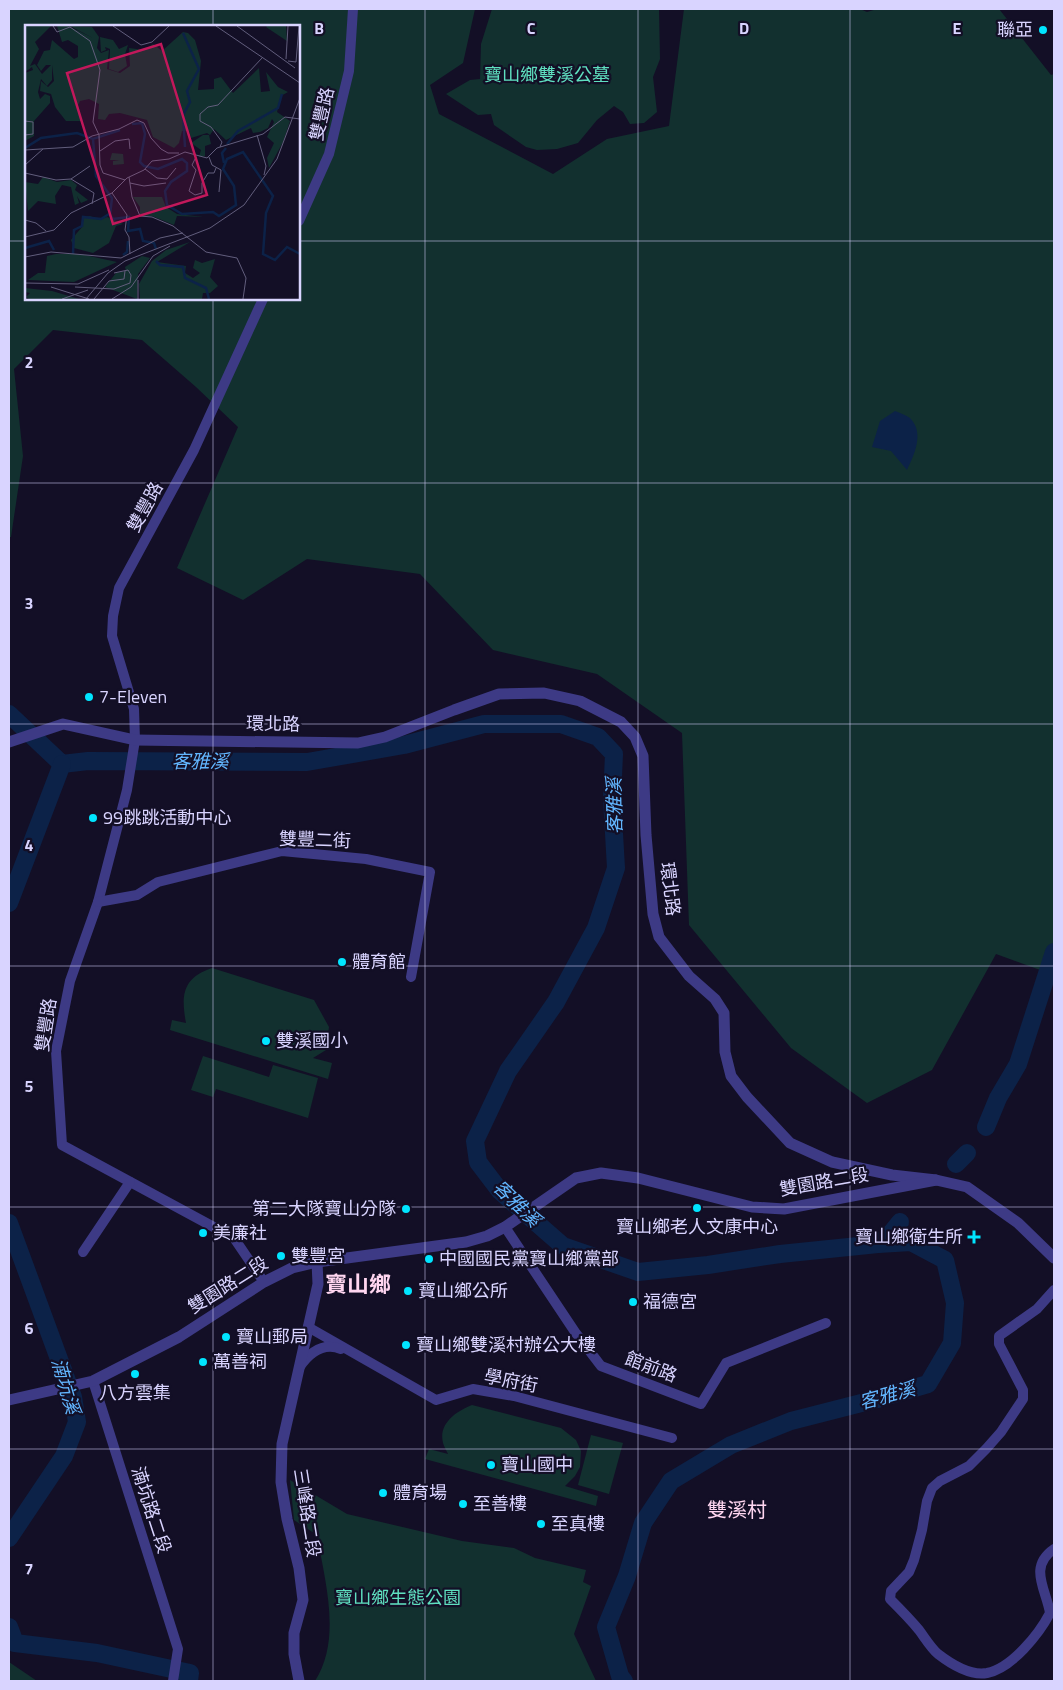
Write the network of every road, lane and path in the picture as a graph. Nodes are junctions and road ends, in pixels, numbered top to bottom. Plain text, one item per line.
1 (353, 9) edge
2 (300, 219) edge
3 (263, 300) edge
4 (135, 740) junction
5 (9, 742) edge
6 (98, 902) junction
7 (411, 977) dead end
8 (936, 1180) junction
9 (130, 1182) junction
10 (505, 1227) junction
11 (83, 1252) dead end
12 (1054, 1258) edge
13 (317, 1262) junction
14 (264, 1282) junction
15 (1054, 1290) edge
16 (826, 1323) dead end
17 (308, 1327) junction
18 (354, 1353) junction
19 (298, 1371) junction
20 (93, 1381) junction
21 (9, 1400) edge
22 (672, 1438) dead end
23 (1054, 1549) edge
24 (173, 1681) edge
25 (299, 1681) edge

1 - 2 street, 雙豐路
3 - 4 street, 雙豐路
4 - 5 street, 環北路
4 - 6 street, 雙豐路
4 - 8 street, 環北路
6 - 7 street, 雙豐二街
6 - 9 street, 雙豐路
8 - 10 street, 雙園路二段
8 - 12 street, 雙園路二段
9 - 11 street
9 - 14 street, 雙豐路
10 - 13 street, 雙園路二段
10 - 16 street, 館前路
13 - 14 street, 雙園路二段
13 - 17 street, 三峰路二段
14 - 20 street, 雙園路二段
15 - 23 street
17 - 18 street, 學府街
17 - 19 street, 三峰路二段
18 - 19 street, 學府街
18 - 22 street, 學府街
19 - 25 street, 三峰路二段
20 - 21 street, 雙園路二段
20 - 24 street, 湳坑路二段

